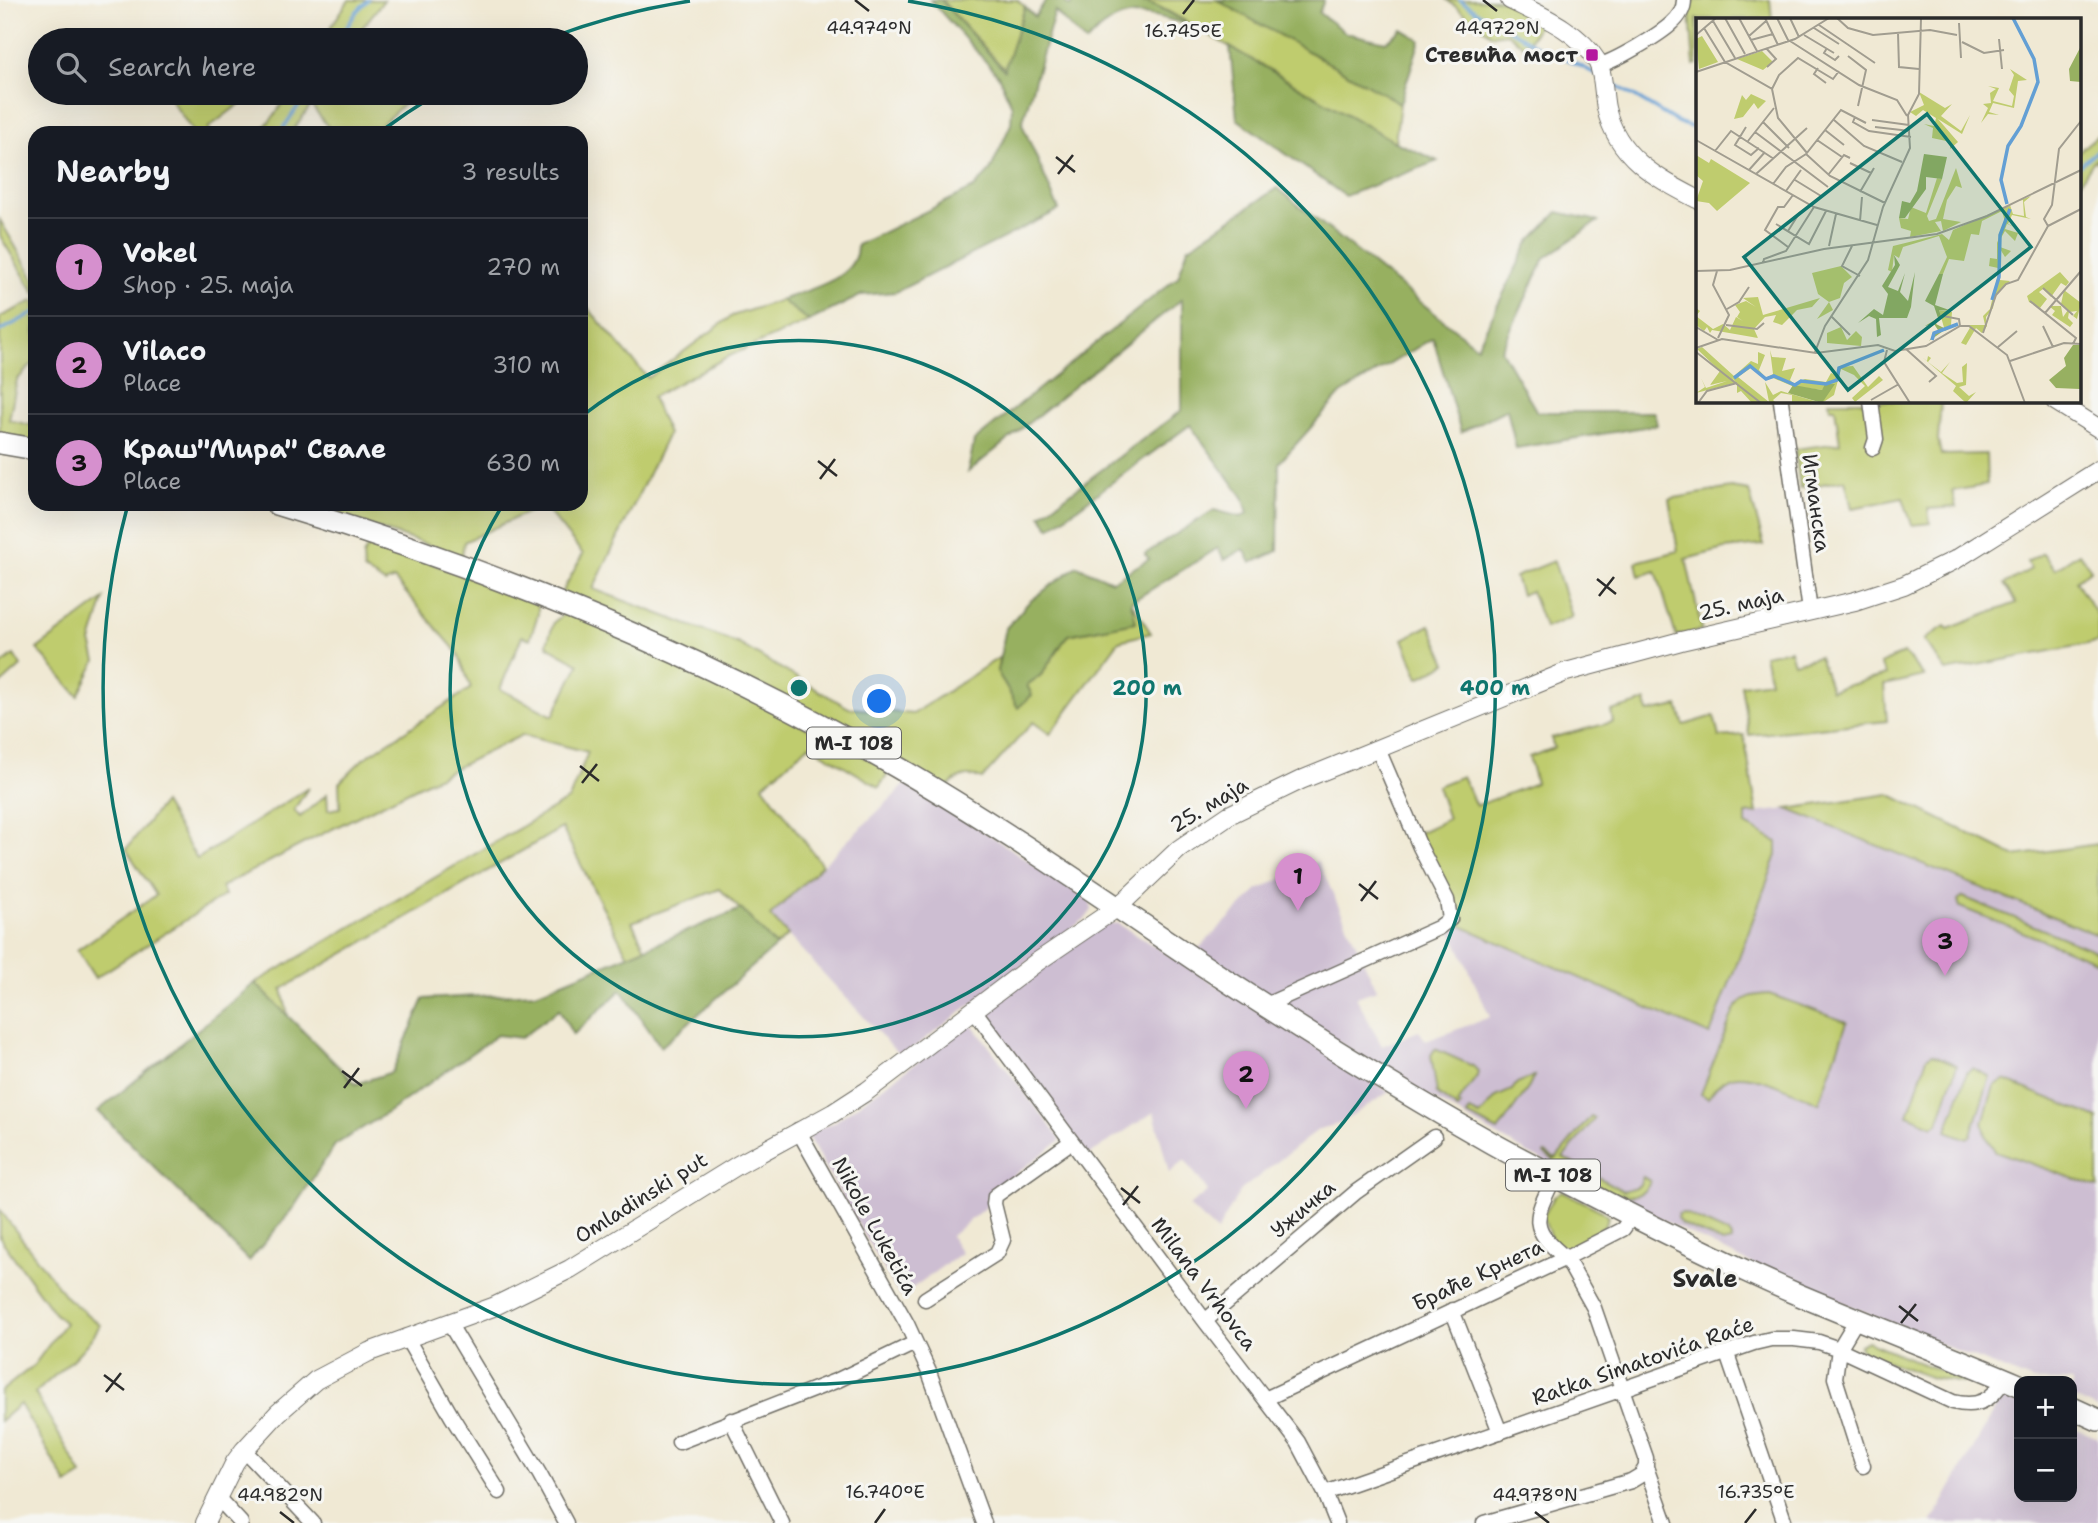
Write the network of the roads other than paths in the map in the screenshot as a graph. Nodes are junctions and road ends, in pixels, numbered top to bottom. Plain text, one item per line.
1 (1510, 0) edge
2 (1685, 0) edge
3 (1599, 67) junction
4 (1696, 197) edge
5 (1781, 402) edge
6 (1871, 402) edge
7 (2057, 402) edge
8 (2098, 428) edge
9 (0, 443) edge
10 (28, 448) edge
11 (1873, 448) dead end
12 (2098, 470) edge
13 (299, 511) edge
14 (1810, 611) junction
15 (1378, 749) junction
16 (1118, 907) junction
17 (1266, 1005) junction
18 (974, 1010) junction
19 (798, 1130) junction
20 (1434, 1137) dead end
21 (1071, 1142) junction
22 (1555, 1176) junction
23 (1632, 1216) junction
24 (1566, 1258) junction
25 (925, 1299) dead end
26 (1452, 1310) junction
27 (1857, 1319) junction
28 (1205, 1321) junction
29 (449, 1323) junction
30 (407, 1337) junction
31 (915, 1343) junction
32 (1839, 1349) junction
33 (1727, 1354) junction
34 (2011, 1382) edge
35 (1623, 1390) junction
36 (1265, 1399) junction
37 (2077, 1410) edge
38 (732, 1420) junction
39 (2098, 1420) edge
40 (1500, 1432) junction
41 (679, 1442) dead end
42 (244, 1450) junction
43 (1863, 1466) dead end
44 (1646, 1467) junction
45 (499, 1492) dead end
46 (1325, 1493) junction
47 (217, 1497) junction
48 (205, 1523) edge
49 (241, 1523) edge
50 (313, 1523) edge
51 (566, 1523) edge
52 (782, 1523) edge
53 (984, 1523) edge
54 (1337, 1523) edge
55 (1484, 1523) edge
56 (1666, 1523) edge
57 (1785, 1523) edge

1 - 3 street
2 - 3 street
3 - 4 street
5 - 14 street, Игманска
6 - 11 street
7 - 8 street
9 - 10 main road
12 - 14 street, 25. маја
13 - 16 main road, M-I 108
14 - 15 street, 25. маја
15 - 16 street, 25. маја
15 - 17 street
16 - 17 main road, M-I 108
16 - 18 street, Omladinski put
17 - 22 main road, M-I 108
18 - 19 street, Omladinski put
18 - 21 street, Milana Vrhovca
19 - 29 street, Omladinski put
19 - 31 street, Nikole Luketića
20 - 28 street, Ужичка
21 - 25 street
21 - 28 street, Milana Vrhovca
22 - 23 main road, M-I 108
22 - 24 street
23 - 24 street
23 - 27 main road, M-I 108
24 - 26 street, Браће Крнета
24 - 35 street, Браће Крнета
26 - 36 street, Браће Крнета
26 - 40 street
27 - 32 street
27 - 34 main road, M-I 108
28 - 36 street, Milana Vrhovca
29 - 30 street, Omladinski put
29 - 51 street
30 - 42 street, Omladinski put
30 - 45 street
31 - 38 street
31 - 53 street, Nikole Luketića
32 - 33 street, Ratka Simatovića Raće
32 - 34 street, Ratka Simatovića Raće
32 - 43 street
33 - 35 street, Ratka Simatovića Raće
33 - 57 street
35 - 40 street, Ratka Simatovića Raće
35 - 44 street, Браће Крнета
36 - 46 street, Milana Vrhovca
37 - 39 main road
38 - 41 street
38 - 52 street
40 - 46 street, Ratka Simatovića Raće
42 - 47 street, Omladinski put
42 - 50 street
44 - 55 street
44 - 56 street, Браће Крнета
46 - 54 street, Milana Vrhovca
47 - 48 street, Omladinski put
47 - 49 street

